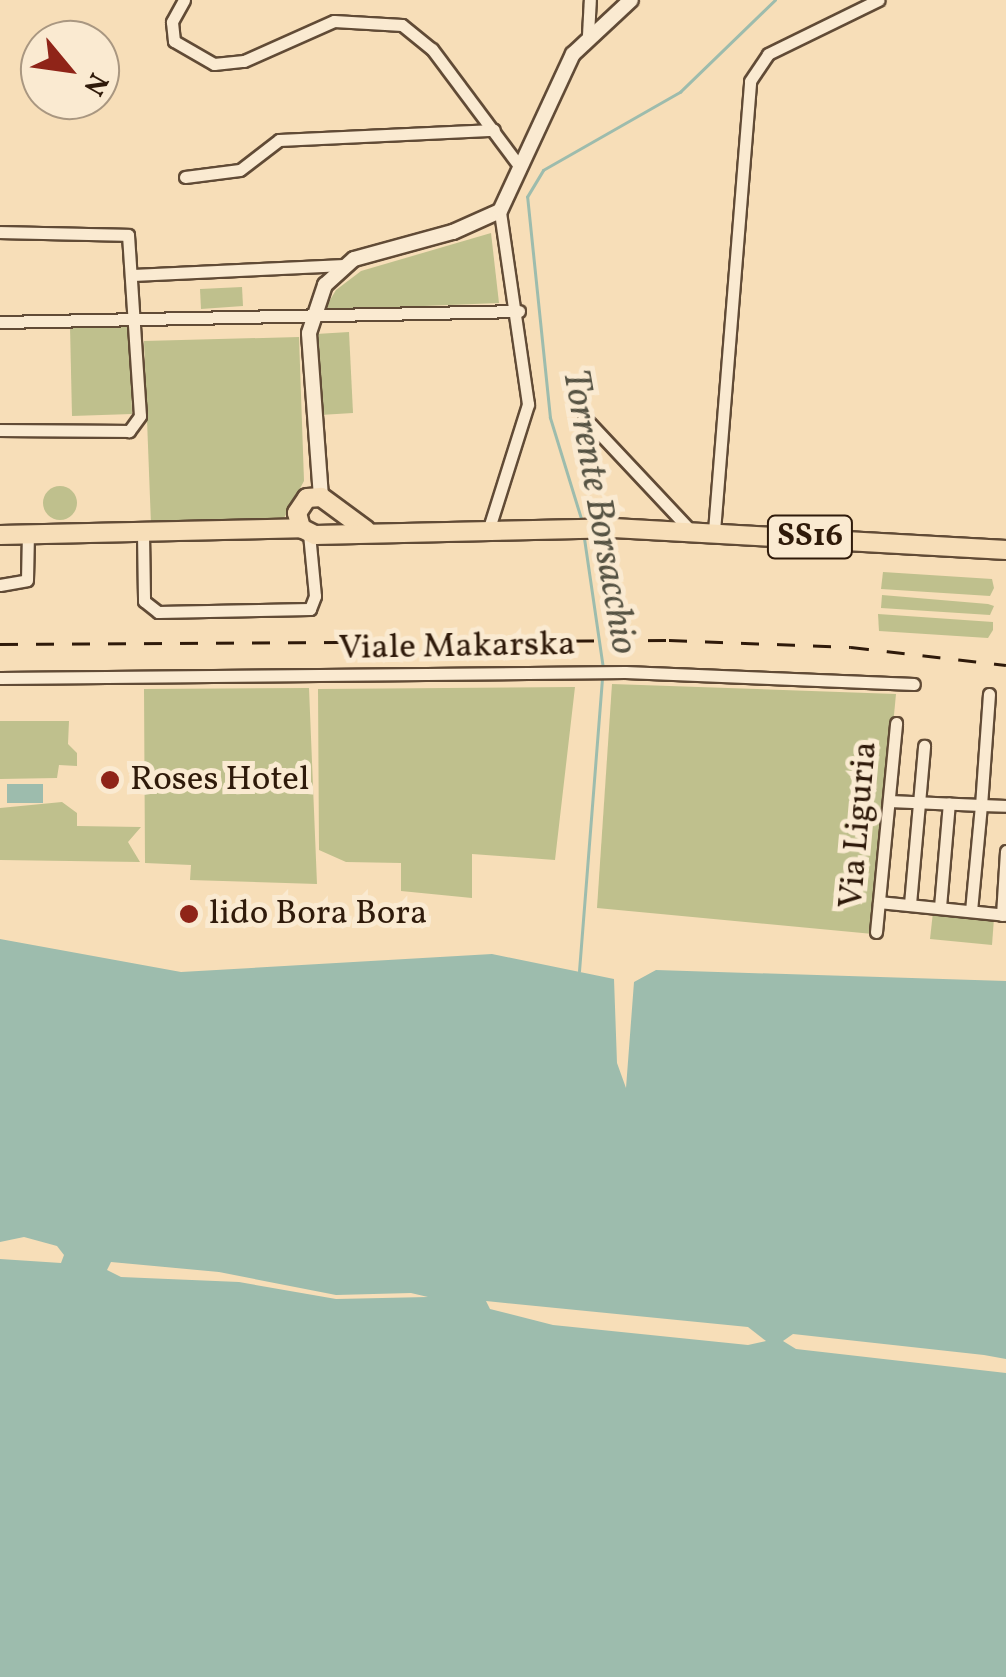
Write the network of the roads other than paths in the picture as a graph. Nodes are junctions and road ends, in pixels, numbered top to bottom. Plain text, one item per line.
1 (184, 0) edge
2 (590, 0) edge
3 (631, 0) edge
4 (878, 0) edge
5 (588, 35) junction
6 (494, 130) junction
7 (517, 163) junction
8 (185, 178) dead end
9 (500, 210) junction
10 (0, 232) edge
11 (344, 265) junction
12 (132, 275) junction
13 (519, 311) junction
14 (311, 316) junction
15 (135, 320) junction
16 (0, 322) edge
17 (584, 417) dead end
18 (0, 430) edge
19 (314, 497) junction
20 (335, 510) junction
21 (489, 528) junction
22 (311, 529) junction
23 (366, 530) junction
24 (690, 530) junction
25 (714, 530) junction
26 (0, 534) edge
27 (28, 534) junction
28 (143, 534) junction
29 (1006, 550) edge
30 (0, 586) edge
31 (0, 678) edge
32 (914, 684) dead end
33 (988, 694) dead end
34 (896, 722) dead end
35 (924, 746) dead end
36 (889, 801) junction
37 (920, 802) junction
38 (949, 804) junction
39 (981, 804) junction
40 (1006, 806) edge
41 (1006, 851) edge
42 (880, 902) junction
43 (910, 904) junction
44 (940, 907) junction
45 (971, 911) junction
46 (1004, 915) edge
47 (876, 932) dead end

1 - 6 street
2 - 5 street
3 - 5 street
4 - 25 street
5 - 7 street
6 - 7 street
6 - 8 street
7 - 9 street
9 - 11 street
9 - 13 street
10 - 12 street
11 - 12 street
11 - 14 street
12 - 15 street
13 - 14 street
13 - 21 street
14 - 15 street
14 - 19 street
15 - 16 street
15 - 18 street
17 - 24 street
19 - 20 main road
19 - 22 main road
20 - 22 main road
20 - 23 main road
21 - 23 main road, SS16
21 - 24 main road, SS16
22 - 23 main road, SS16
22 - 28 main road, SS16
22 - 28 street
24 - 25 main road, SS16
25 - 29 main road, SS16
26 - 27 main road, SS16
27 - 28 main road, SS16
27 - 30 street
31 - 32 street, Viale Makarska
33 - 39 street
34 - 36 street, Via Liguria
35 - 37 street
36 - 37 street
36 - 42 street, Via Liguria
37 - 38 street
37 - 43 street
38 - 39 street
38 - 44 street
39 - 40 street
39 - 45 street
41 - 46 street
42 - 43 street
42 - 47 street, Via Liguria
43 - 44 street
44 - 45 street
45 - 46 street

